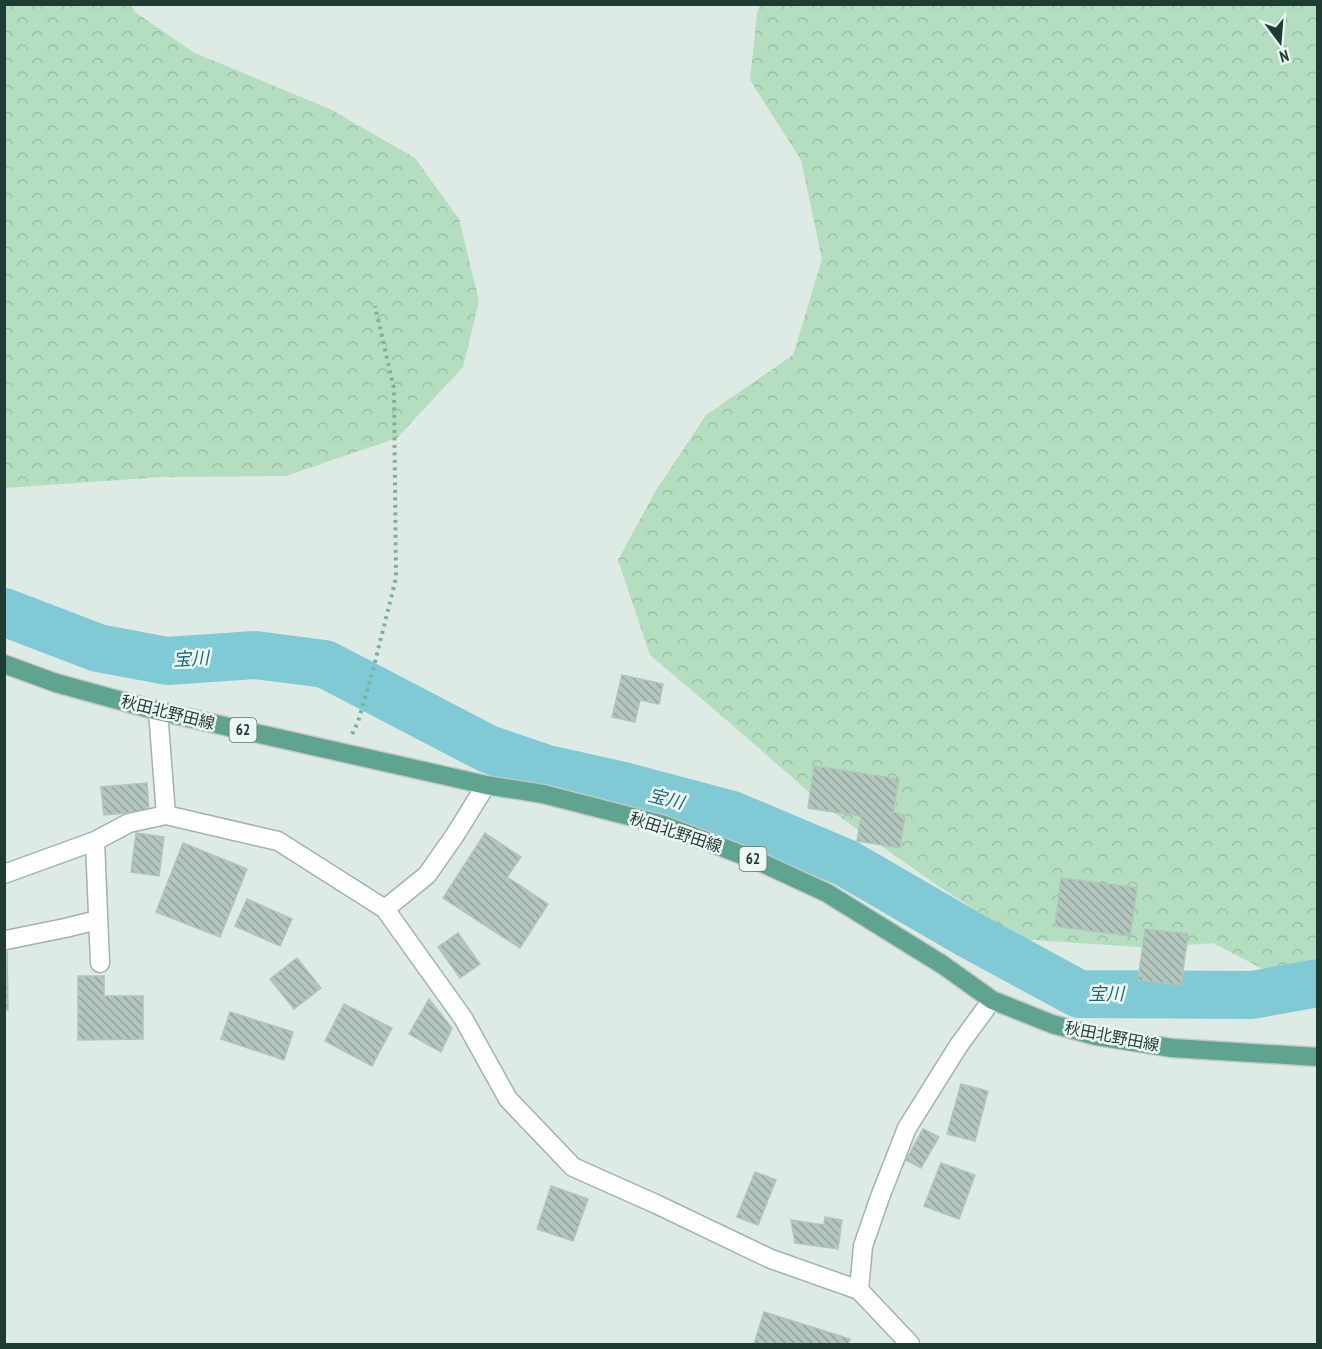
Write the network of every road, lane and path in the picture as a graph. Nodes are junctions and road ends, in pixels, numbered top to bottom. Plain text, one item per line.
1 (375, 306) dead end
2 (4, 664) edge
3 (158, 711) junction
4 (358, 722) dead end
5 (486, 785) junction
6 (166, 816) junction
7 (95, 841) junction
8 (4, 873) edge
9 (385, 909) junction
10 (98, 920) junction
11 (6, 940) dead end
12 (100, 963) dead end
13 (992, 1000) junction
14 (1317, 1057) edge
15 (859, 1290) junction
16 (910, 1344) edge

1 - 4 path
2 - 3 main road, 秋田北野田線 / 62
3 - 5 main road, 秋田北野田線 / 62
3 - 6 street
5 - 9 street
5 - 13 main road, 秋田北野田線 / 62
6 - 7 street
6 - 9 street
7 - 8 street
7 - 10 street
9 - 15 street
10 - 11 street
10 - 12 street
13 - 14 main road, 秋田北野田線 / 62
13 - 15 street
15 - 16 street

